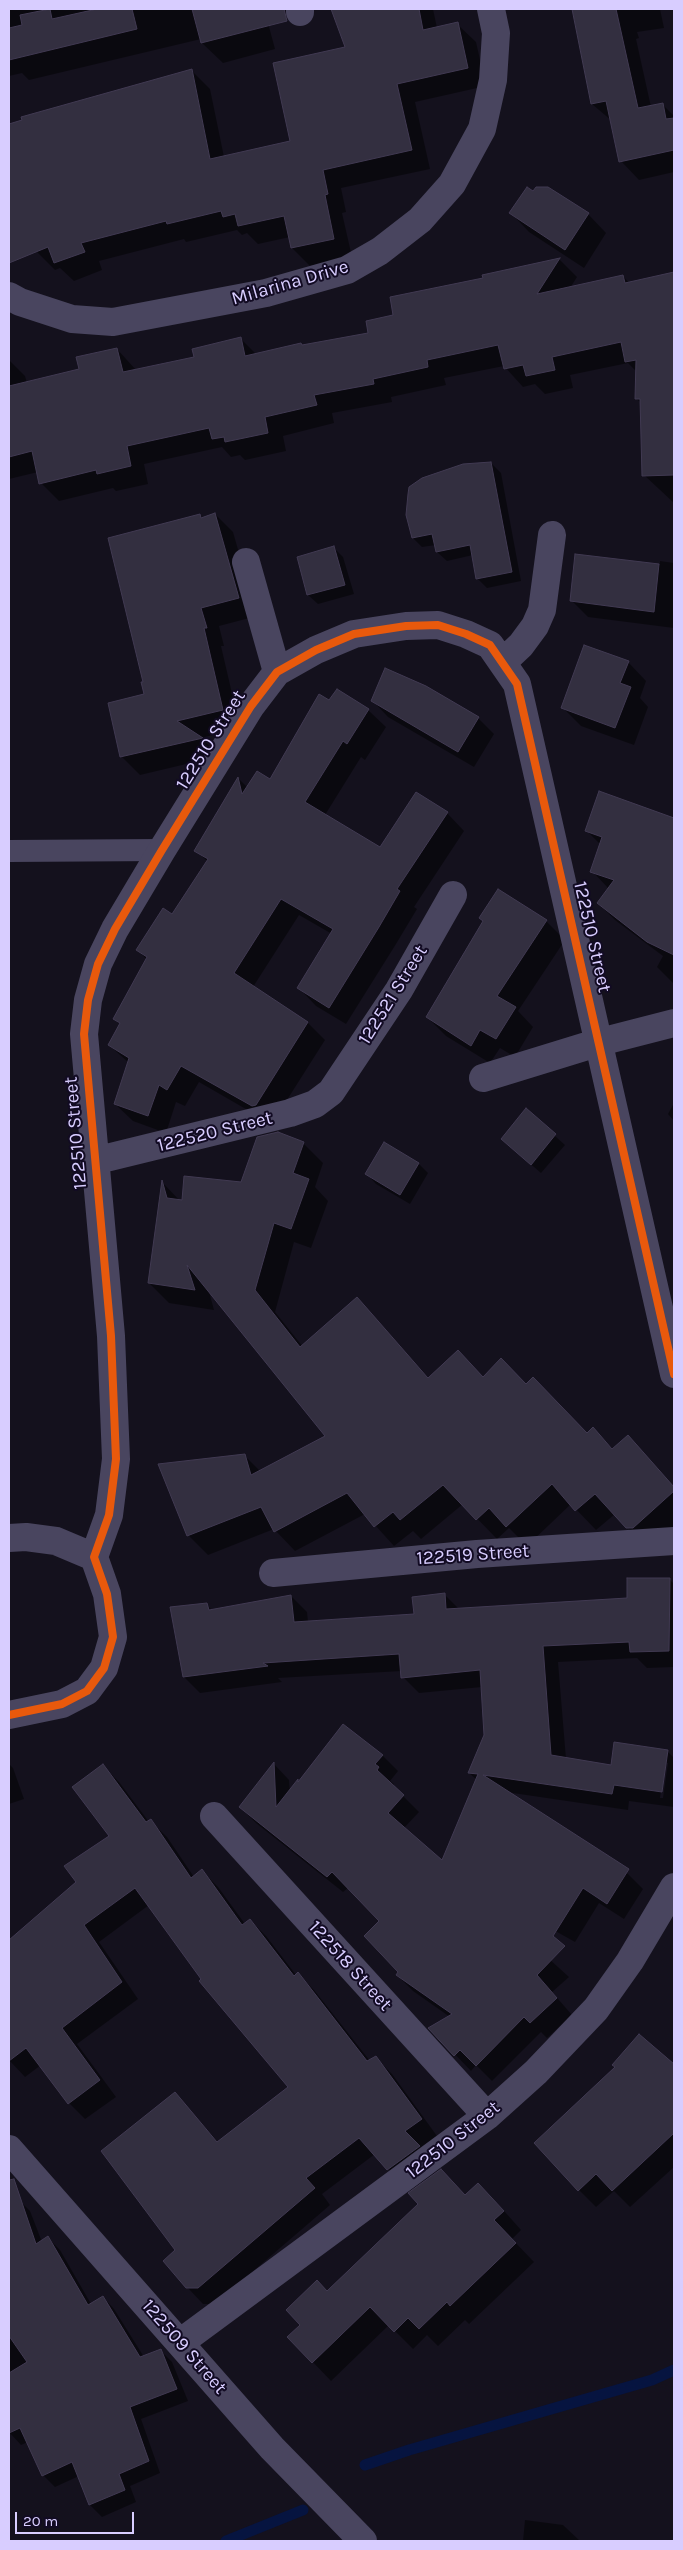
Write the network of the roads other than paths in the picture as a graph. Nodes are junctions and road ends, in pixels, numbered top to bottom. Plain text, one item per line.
1 (491, 9) edge
2 (9, 296) edge
3 (552, 535) dead end
4 (246, 562) dead end
5 (503, 662) junction
6 (277, 672) junction
7 (162, 850) junction
8 (9, 851) edge
9 (453, 895) dead end
10 (674, 1023) edge
11 (600, 1042) junction
12 (483, 1078) dead end
13 (331, 1092) joint
14 (94, 1161) junction
15 (674, 1374) edge
16 (9, 1538) edge
17 (674, 1541) edge
18 (94, 1557) junction
19 (272, 1573) dead end
20 (9, 1715) edge
21 (214, 1816) dead end
22 (674, 1887) edge
23 (486, 2116) junction
24 (9, 2150) edge
25 (181, 2342) junction
26 (363, 2541) edge

1 - 2 street, Milarina Drive
3 - 5 street
4 - 6 street
5 - 6 street, 122510 Street
5 - 11 street, 122510 Street
6 - 7 street, 122510 Street
7 - 8 lane
7 - 14 street, 122510 Street
9 - 13 street, 122521 Street
10 - 11 street
11 - 12 street
11 - 15 street, 122510 Street
13 - 14 street, 122520 Street
14 - 18 street, 122510 Street
16 - 18 street
17 - 19 street, 122519 Street
18 - 20 street
21 - 23 street, 122518 Street
22 - 23 street, 122510 Street
23 - 25 street, 122510 Street
24 - 25 street, 122509 Street
25 - 26 street, 122509 Street

